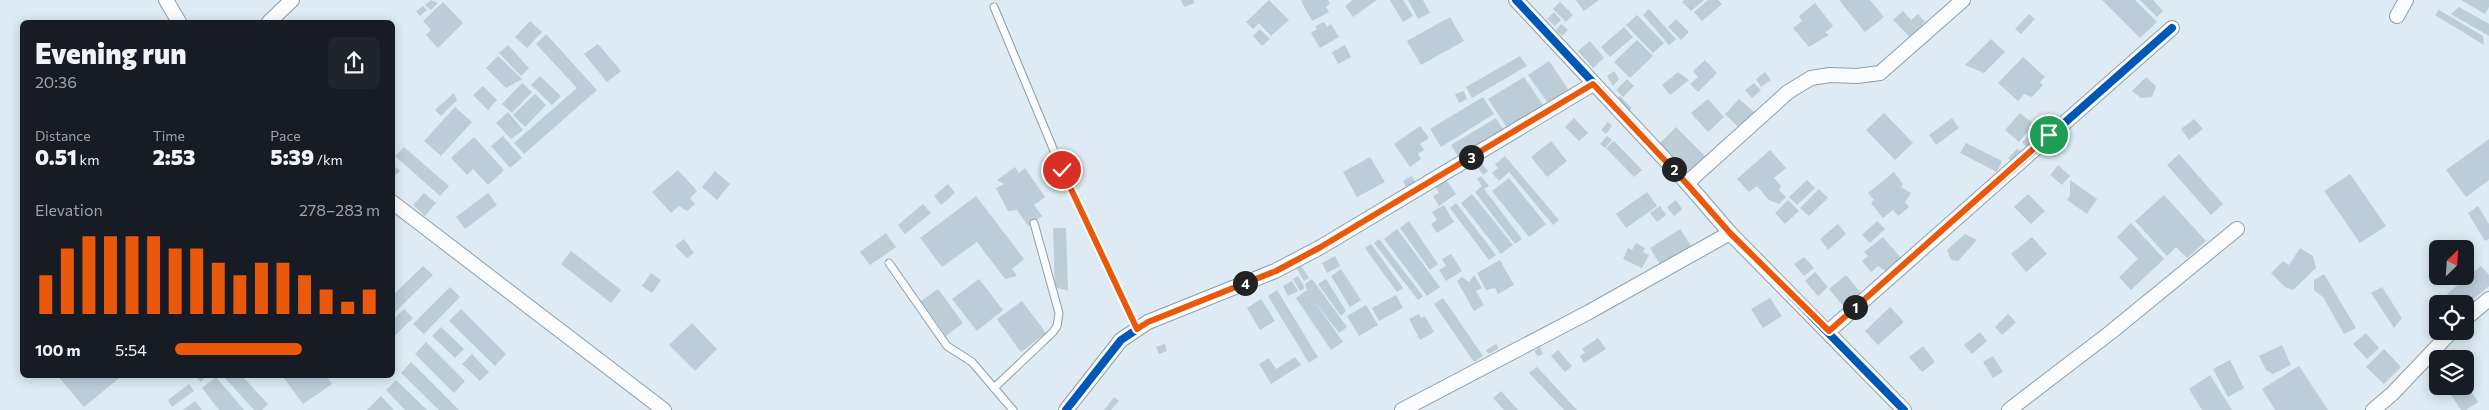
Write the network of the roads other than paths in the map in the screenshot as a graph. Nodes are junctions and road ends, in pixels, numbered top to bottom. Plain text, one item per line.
1 (166, 0) edge
2 (292, 0) edge
3 (1516, 0) edge
4 (1963, 0) edge
5 (2406, 0) edge
6 (994, 7) dead end
7 (2398, 16) dead end
8 (178, 20) edge
9 (272, 20) edge
10 (2172, 28) dead end
11 (1593, 84) junction
12 (1687, 184) junction
13 (395, 204) edge
14 (1034, 223) dead end
15 (2237, 229) dead end
16 (1730, 233) junction
17 (888, 263) dead end
18 (2489, 299) edge
19 (2474, 312) edge
20 (1137, 329) junction
21 (1829, 331) junction
22 (2443, 340) edge
23 (994, 388) junction
24 (664, 410) edge
25 (1013, 410) edge
26 (1066, 410) edge
27 (1402, 410) edge
28 (1904, 410) edge
29 (2009, 410) edge
30 (2373, 410) edge

1 - 8 street
2 - 9 street
3 - 11 street
4 - 12 street
5 - 7 street
6 - 20 lane
10 - 21 street
11 - 12 street
11 - 20 street
12 - 16 street
13 - 24 street
14 - 23 lane
15 - 29 street
16 - 21 street
16 - 27 street
17 - 23 lane
18 - 19 street
20 - 26 street
21 - 28 street
22 - 30 street
23 - 25 lane

